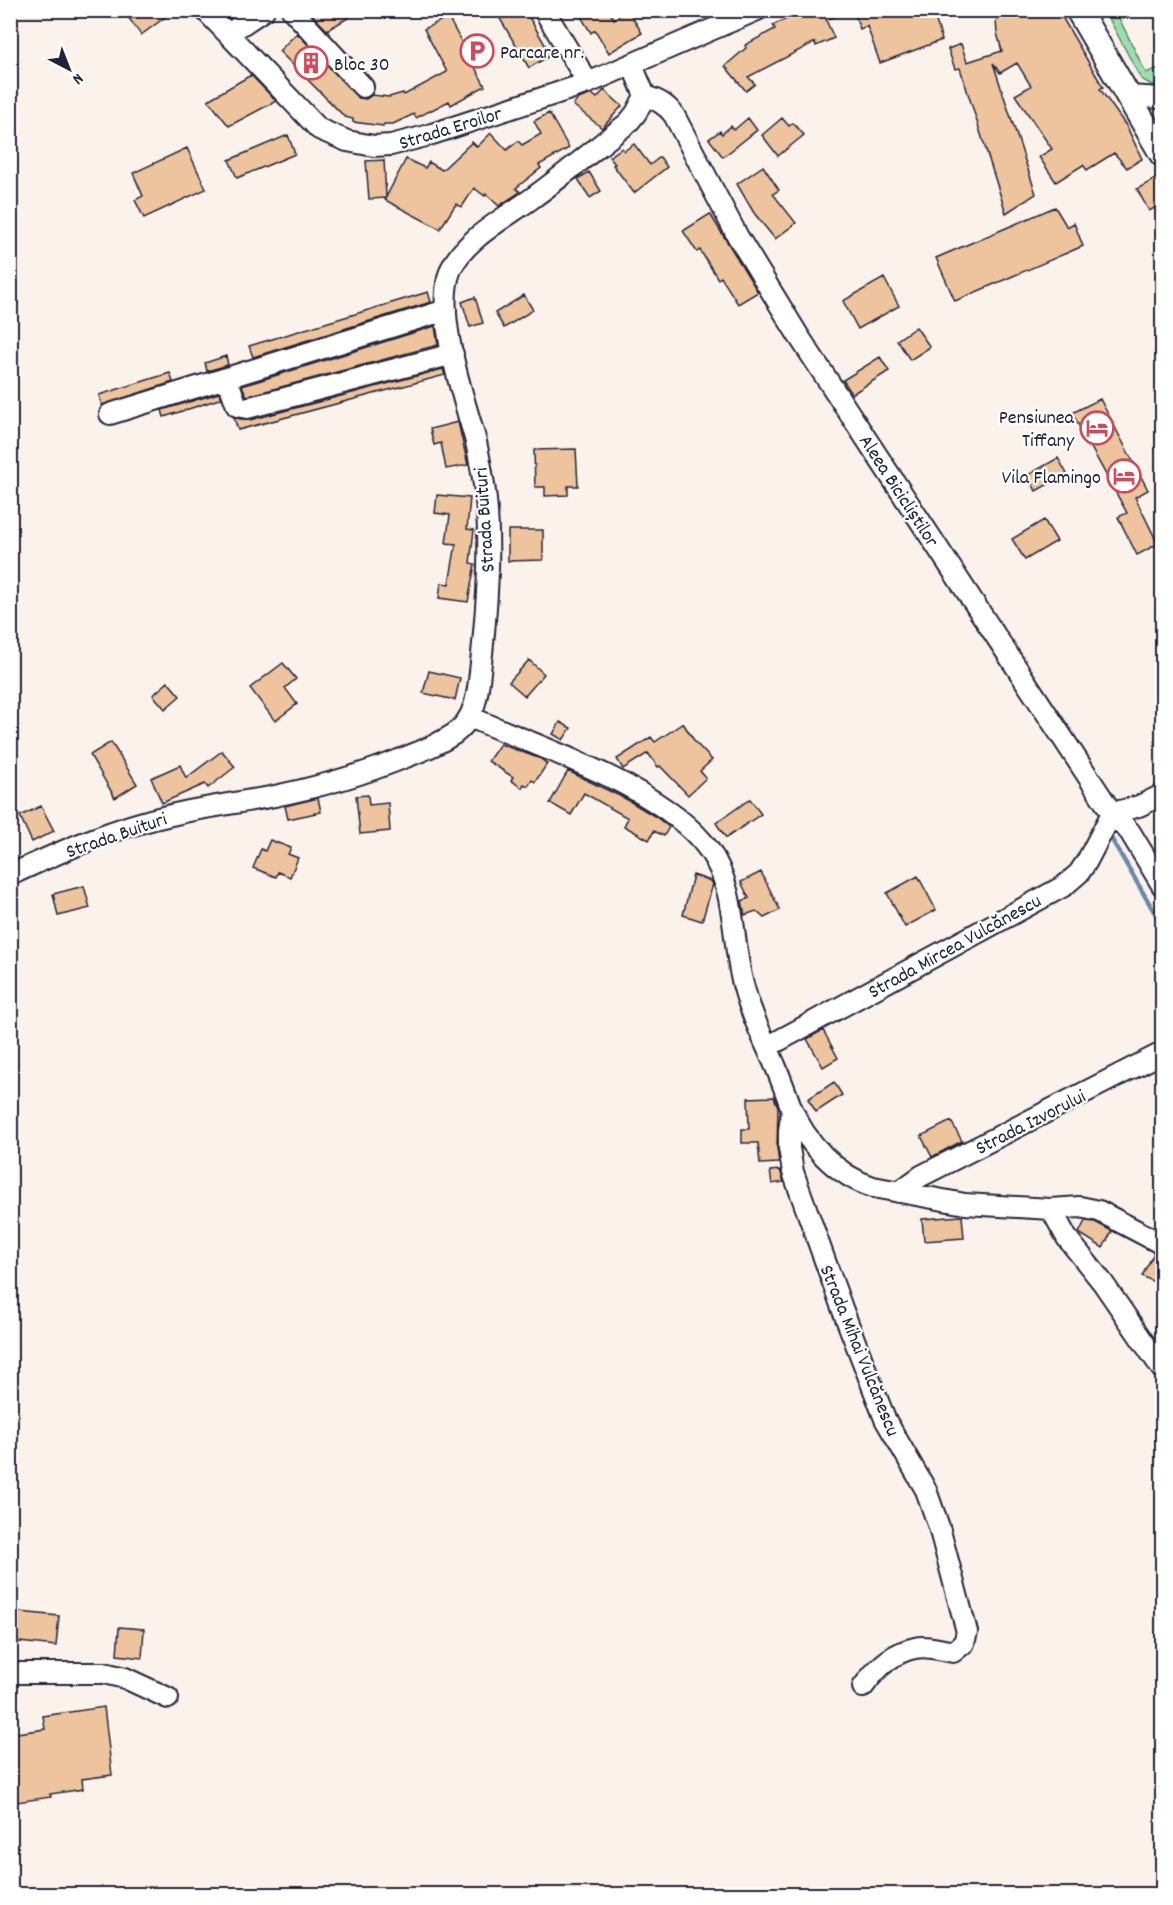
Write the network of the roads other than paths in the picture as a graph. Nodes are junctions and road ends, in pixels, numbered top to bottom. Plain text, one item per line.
1 (205, 10) edge
2 (264, 10) edge
3 (292, 10) edge
4 (544, 10) edge
5 (757, 10) edge
6 (1078, 10) edge
7 (228, 34) junction
8 (632, 65) junction
9 (588, 83) junction
10 (363, 87) dead end
11 (645, 96) junction
12 (1128, 96) junction
13 (1162, 98) edge
14 (1162, 154) edge
15 (446, 310) junction
16 (453, 354) junction
17 (226, 378) junction
18 (110, 414) dead end
19 (470, 717) junction
20 (1162, 795) edge
21 (1112, 813) junction
22 (10, 875) edge
23 (1162, 885) edge
24 (767, 1047) junction
25 (1162, 1053) edge
26 (792, 1109) junction
27 (899, 1192) junction
28 (1051, 1209) junction
29 (1162, 1244) edge
30 (1162, 1369) edge
31 (10, 1673) edge
32 (862, 1687) dead end
33 (168, 1698) dead end

1 - 7 street, Strada Eroilor
2 - 7 street
3 - 10 street
4 - 9 street
5 - 8 street
6 - 12 main road
7 - 9 street, Strada Eroilor
8 - 9 street, Strada Eroilor
8 - 11 street
11 - 15 street, Strada Buituri
11 - 21 street, Aleea Bicicliștilor
12 - 13 street
12 - 14 main road
15 - 16 street, Strada Buituri
15 - 17 street
16 - 17 street
16 - 19 street, Strada Buituri
17 - 18 street
19 - 22 street, Strada Buituri
19 - 24 street
20 - 21 street
21 - 23 street, Aleea Bicicliștilor
21 - 24 street, Strada Mircea Vulcănescu
24 - 26 street
25 - 27 street, Strada Izvorului
26 - 27 street
26 - 32 street, Strada Mihai Vulcănescu
27 - 28 street
28 - 29 street
28 - 30 street
31 - 33 street

